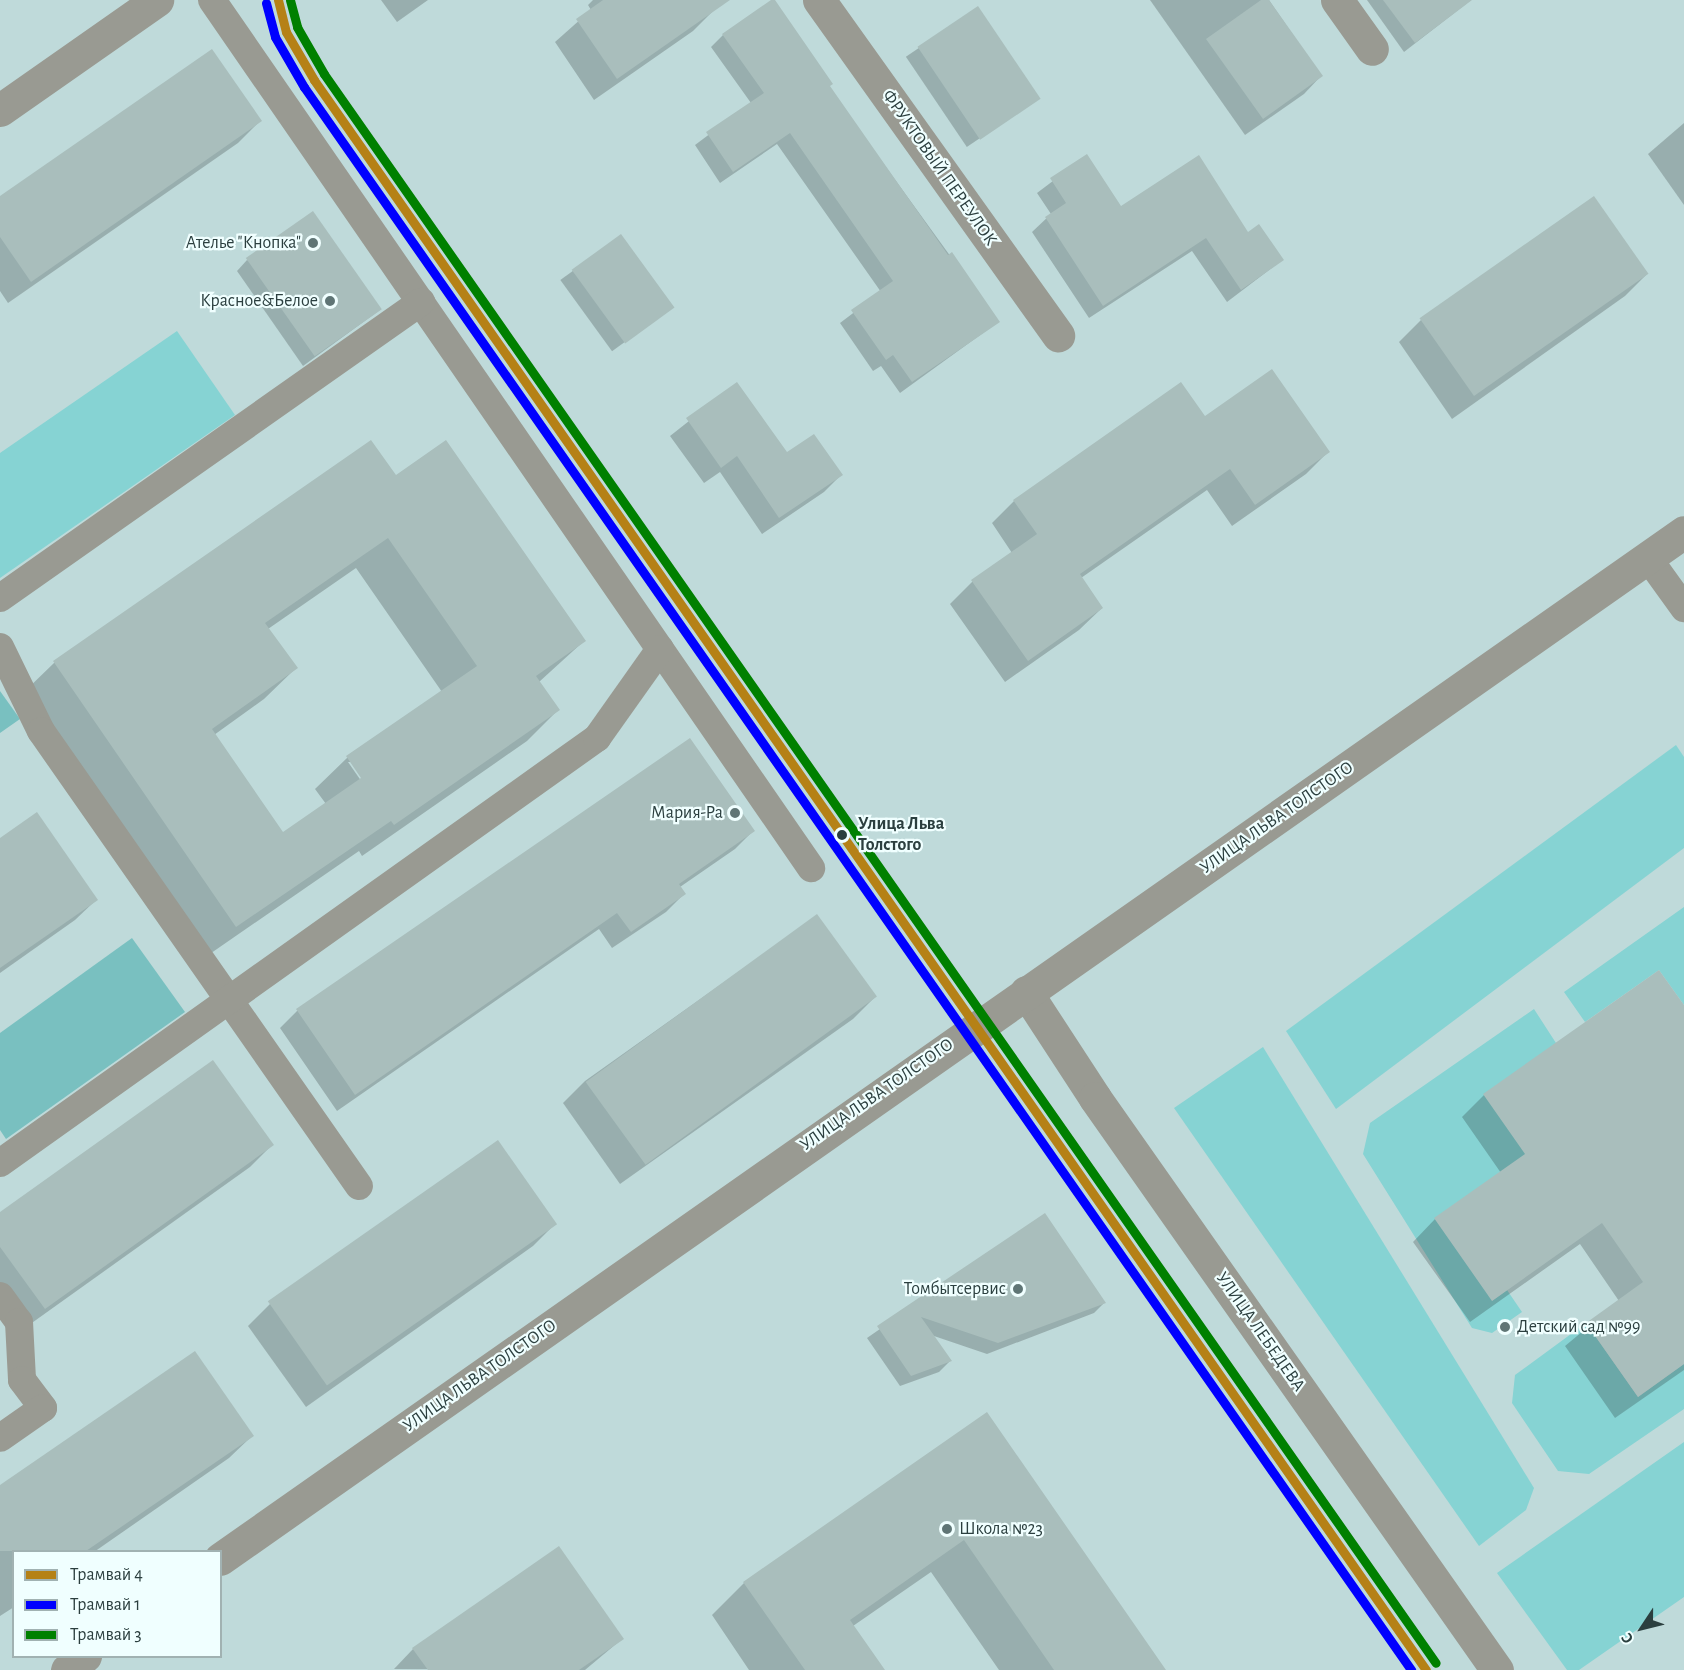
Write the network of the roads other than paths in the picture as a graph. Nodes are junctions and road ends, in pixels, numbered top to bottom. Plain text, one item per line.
1 (157, 0) edge
2 (212, 0) edge
3 (819, 0) edge
4 (1337, 0) edge
5 (1372, 49) dead end
6 (0, 111) edge
7 (421, 302) junction
8 (1058, 335) dead end
9 (1684, 532) edge
10 (1648, 558) junction
11 (0, 598) edge
12 (1684, 608) edge
13 (0, 647) edge
14 (660, 649) junction
15 (811, 868) dead end
16 (1026, 992) junction
17 (230, 1000) junction
18 (0, 1163) edge
19 (359, 1186) dead end
20 (0, 1296) edge
21 (0, 1438) edge
22 (222, 1558) edge
23 (83, 1658) edge
24 (67, 1670) edge
25 (1497, 1670) edge

1 - 6 street
2 - 7 lane
3 - 8 street, ФРУКТОВЫЙ ПЕРЕУЛОК
4 - 5 street
7 - 11 lane
7 - 14 lane
9 - 10 street, УЛИЦА ЛЬВА ТОЛСТОГО
10 - 12 lane
10 - 16 street, УЛИЦА ЛЬВА ТОЛСТОГО
13 - 17 lane
14 - 15 lane
14 - 17 lane
16 - 22 street, УЛИЦА ЛЬВА ТОЛСТОГО
16 - 25 street, УЛИЦА ЛЕБЕДЕВА
17 - 18 lane
17 - 19 lane
20 - 21 lane
23 - 24 street

